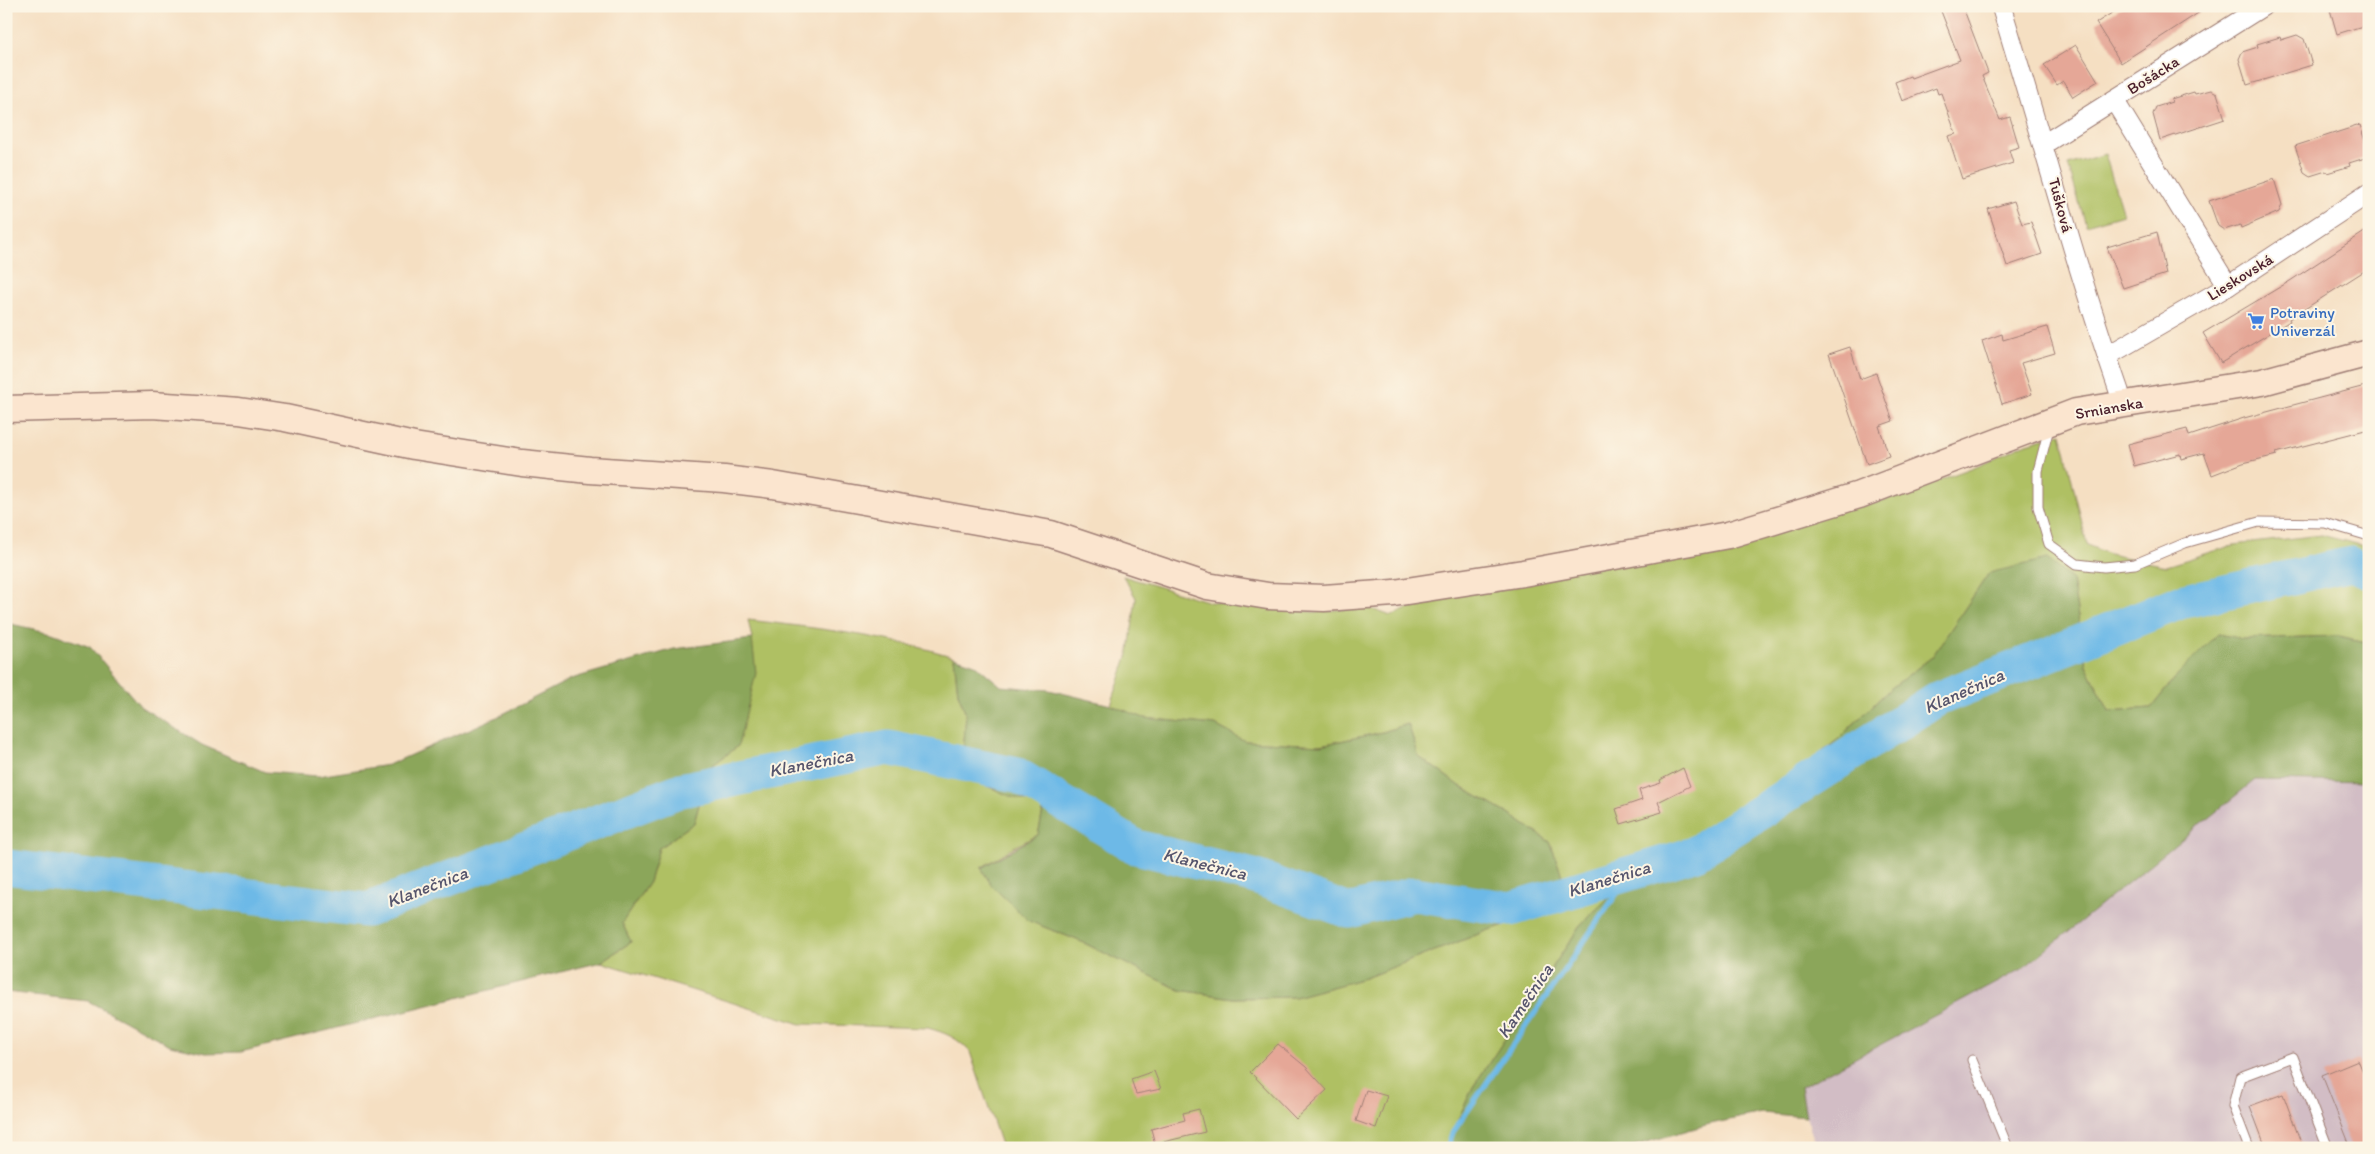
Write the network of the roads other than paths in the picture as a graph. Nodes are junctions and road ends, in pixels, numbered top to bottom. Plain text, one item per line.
1 (2001, 6) edge
2 (2263, 6) edge
3 (2114, 100) junction
4 (2044, 144) junction
5 (2369, 192) edge
6 (2228, 286) junction
7 (2369, 354) edge
8 (2107, 356) junction
9 (2121, 404) junction
10 (6, 409) edge
11 (2051, 420) junction
12 (2369, 536) edge
13 (1972, 1060) dead end
14 (2008, 1148) edge
15 (2249, 1148) edge
16 (2328, 1148) edge

1 - 4 street, Tušková
2 - 3 street, Bošácka
3 - 4 street, Bošácka
3 - 6 street
4 - 8 street, Tušková
5 - 6 street, Lieskovská
6 - 8 street, Lieskovská
7 - 9 street, Srnianska
8 - 9 street, Tušková
9 - 11 street, Srnianska
10 - 11 street, Srnianska
11 - 12 lane
13 - 14 lane
15 - 16 lane

